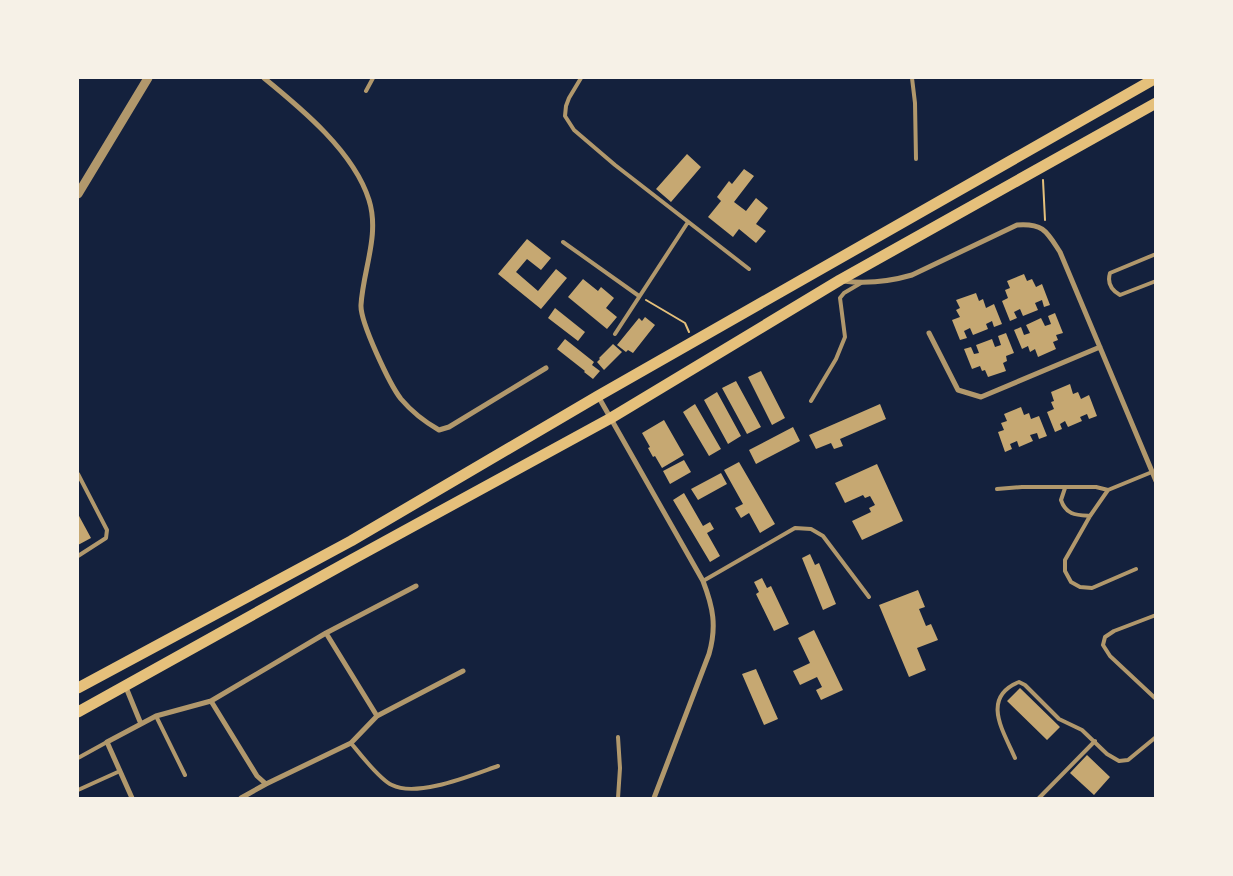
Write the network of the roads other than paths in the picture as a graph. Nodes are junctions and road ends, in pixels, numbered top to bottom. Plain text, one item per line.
1 (148, 78) edge
2 (264, 78) edge
3 (373, 78) edge
4 (581, 78) edge
5 (912, 78) edge
6 (1156, 78) edge
7 (366, 91) dead end
8 (1156, 103) edge
9 (916, 158) dead end
10 (78, 193) edge
11 (688, 222) junction
12 (564, 242) dead end
13 (1156, 254) edge
14 (748, 269) dead end
15 (840, 280) junction
16 (1156, 281) edge
17 (861, 283) junction
18 (639, 296) junction
19 (929, 333) dead end
20 (615, 334) dead end
21 (1100, 347) junction
22 (546, 368) dead end
23 (598, 396) junction
24 (811, 401) dead end
25 (611, 418) junction
26 (1152, 472) junction
27 (78, 474) edge
28 (1156, 480) edge
29 (1065, 488) junction
30 (997, 489) dead end
31 (1108, 490) junction
32 (1090, 516) junction
33 (78, 556) edge
34 (1136, 569) dead end
35 (703, 581) junction
36 (416, 586) dead end
37 (869, 597) dead end
38 (1156, 615) edge
39 (326, 633) junction
40 (463, 671) dead end
41 (125, 684) junction
42 (78, 688) edge
43 (1156, 699) edge
44 (211, 701) junction
45 (78, 712) edge
46 (156, 716) junction
47 (377, 716) junction
48 (141, 724) junction
49 (1156, 736) edge
50 (618, 737) dead end
51 (107, 742) junction
52 (1095, 742) junction
53 (351, 743) junction
54 (78, 758) edge
55 (1015, 758) dead end
56 (498, 766) dead end
57 (120, 771) junction
58 (185, 774) dead end
59 (266, 784) junction
60 (78, 790) edge
61 (132, 798) edge
62 (241, 798) edge
63 (618, 798) edge
64 (654, 798) edge
65 (1039, 798) edge

1 - 10 street
2 - 22 street
3 - 7 lane
4 - 11 lane
5 - 9 lane
6 - 23 highway
8 - 15 highway
11 - 14 lane
11 - 18 lane
12 - 18 lane
13 - 16 lane
15 - 17 street
15 - 25 highway
17 - 21 street
17 - 24 lane
18 - 20 lane
19 - 21 street
21 - 26 street
23 - 25 street
23 - 42 highway
25 - 35 street
25 - 41 highway
26 - 28 street
26 - 31 lane
27 - 33 lane
29 - 30 lane
29 - 31 lane
29 - 32 lane
31 - 32 lane
32 - 34 lane
35 - 37 lane
35 - 64 street
36 - 39 street
38 - 43 lane
39 - 44 street
39 - 47 street
40 - 47 street
41 - 45 highway
41 - 48 street
44 - 46 street
44 - 59 street
46 - 48 street
46 - 58 lane
47 - 53 street
48 - 51 street
49 - 52 lane
50 - 63 lane
51 - 54 lane
51 - 57 street
52 - 55 lane
52 - 65 lane
53 - 56 lane
53 - 59 street
57 - 60 lane
57 - 61 street
59 - 62 street

